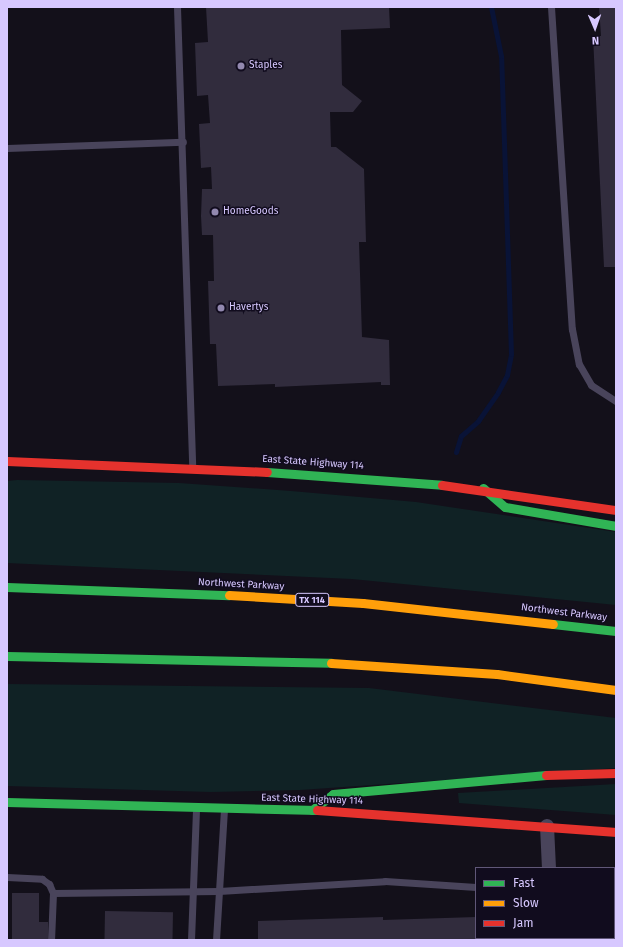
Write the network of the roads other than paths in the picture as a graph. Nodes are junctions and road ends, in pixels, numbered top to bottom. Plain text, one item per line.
1 (177, 7) edge
2 (551, 7) edge
3 (183, 142) junction
4 (7, 148) edge
5 (616, 401) edge
6 (7, 461) edge
7 (192, 466) junction
8 (483, 488) junction
9 (616, 510) edge
10 (616, 526) edge
11 (7, 587) edge
12 (616, 631) edge
13 (7, 656) edge
14 (616, 690) edge
15 (616, 773) edge
16 (7, 802) edge
17 (196, 808) junction
18 (224, 808) junction
19 (312, 810) junction
20 (547, 826) junction
21 (616, 832) edge
22 (549, 867) edge
23 (7, 877) edge
24 (475, 887) edge
25 (192, 891) junction
26 (219, 891) junction
27 (53, 893) junction
28 (51, 940) edge
29 (191, 940) edge
30 (216, 940) edge

1 - 3 lane
2 - 5 lane
3 - 4 lane
3 - 7 lane
6 - 7 main road, East State Highway 114
7 - 8 main road, East State Highway 114
8 - 9 main road, East State Highway 114
8 - 10 main road
11 - 12 main road, Northwest Parkway / TX 114
13 - 14 main road
15 - 19 main road
16 - 17 main road, East State Highway 114
17 - 18 main road, East State Highway 114
17 - 25 lane
18 - 19 main road, East State Highway 114
18 - 26 lane
19 - 20 main road, East State Highway 114
20 - 21 main road, East State Highway 114
20 - 22 street
23 - 27 lane
24 - 26 lane
25 - 26 lane
25 - 27 lane
25 - 29 lane
26 - 30 lane
27 - 28 lane

